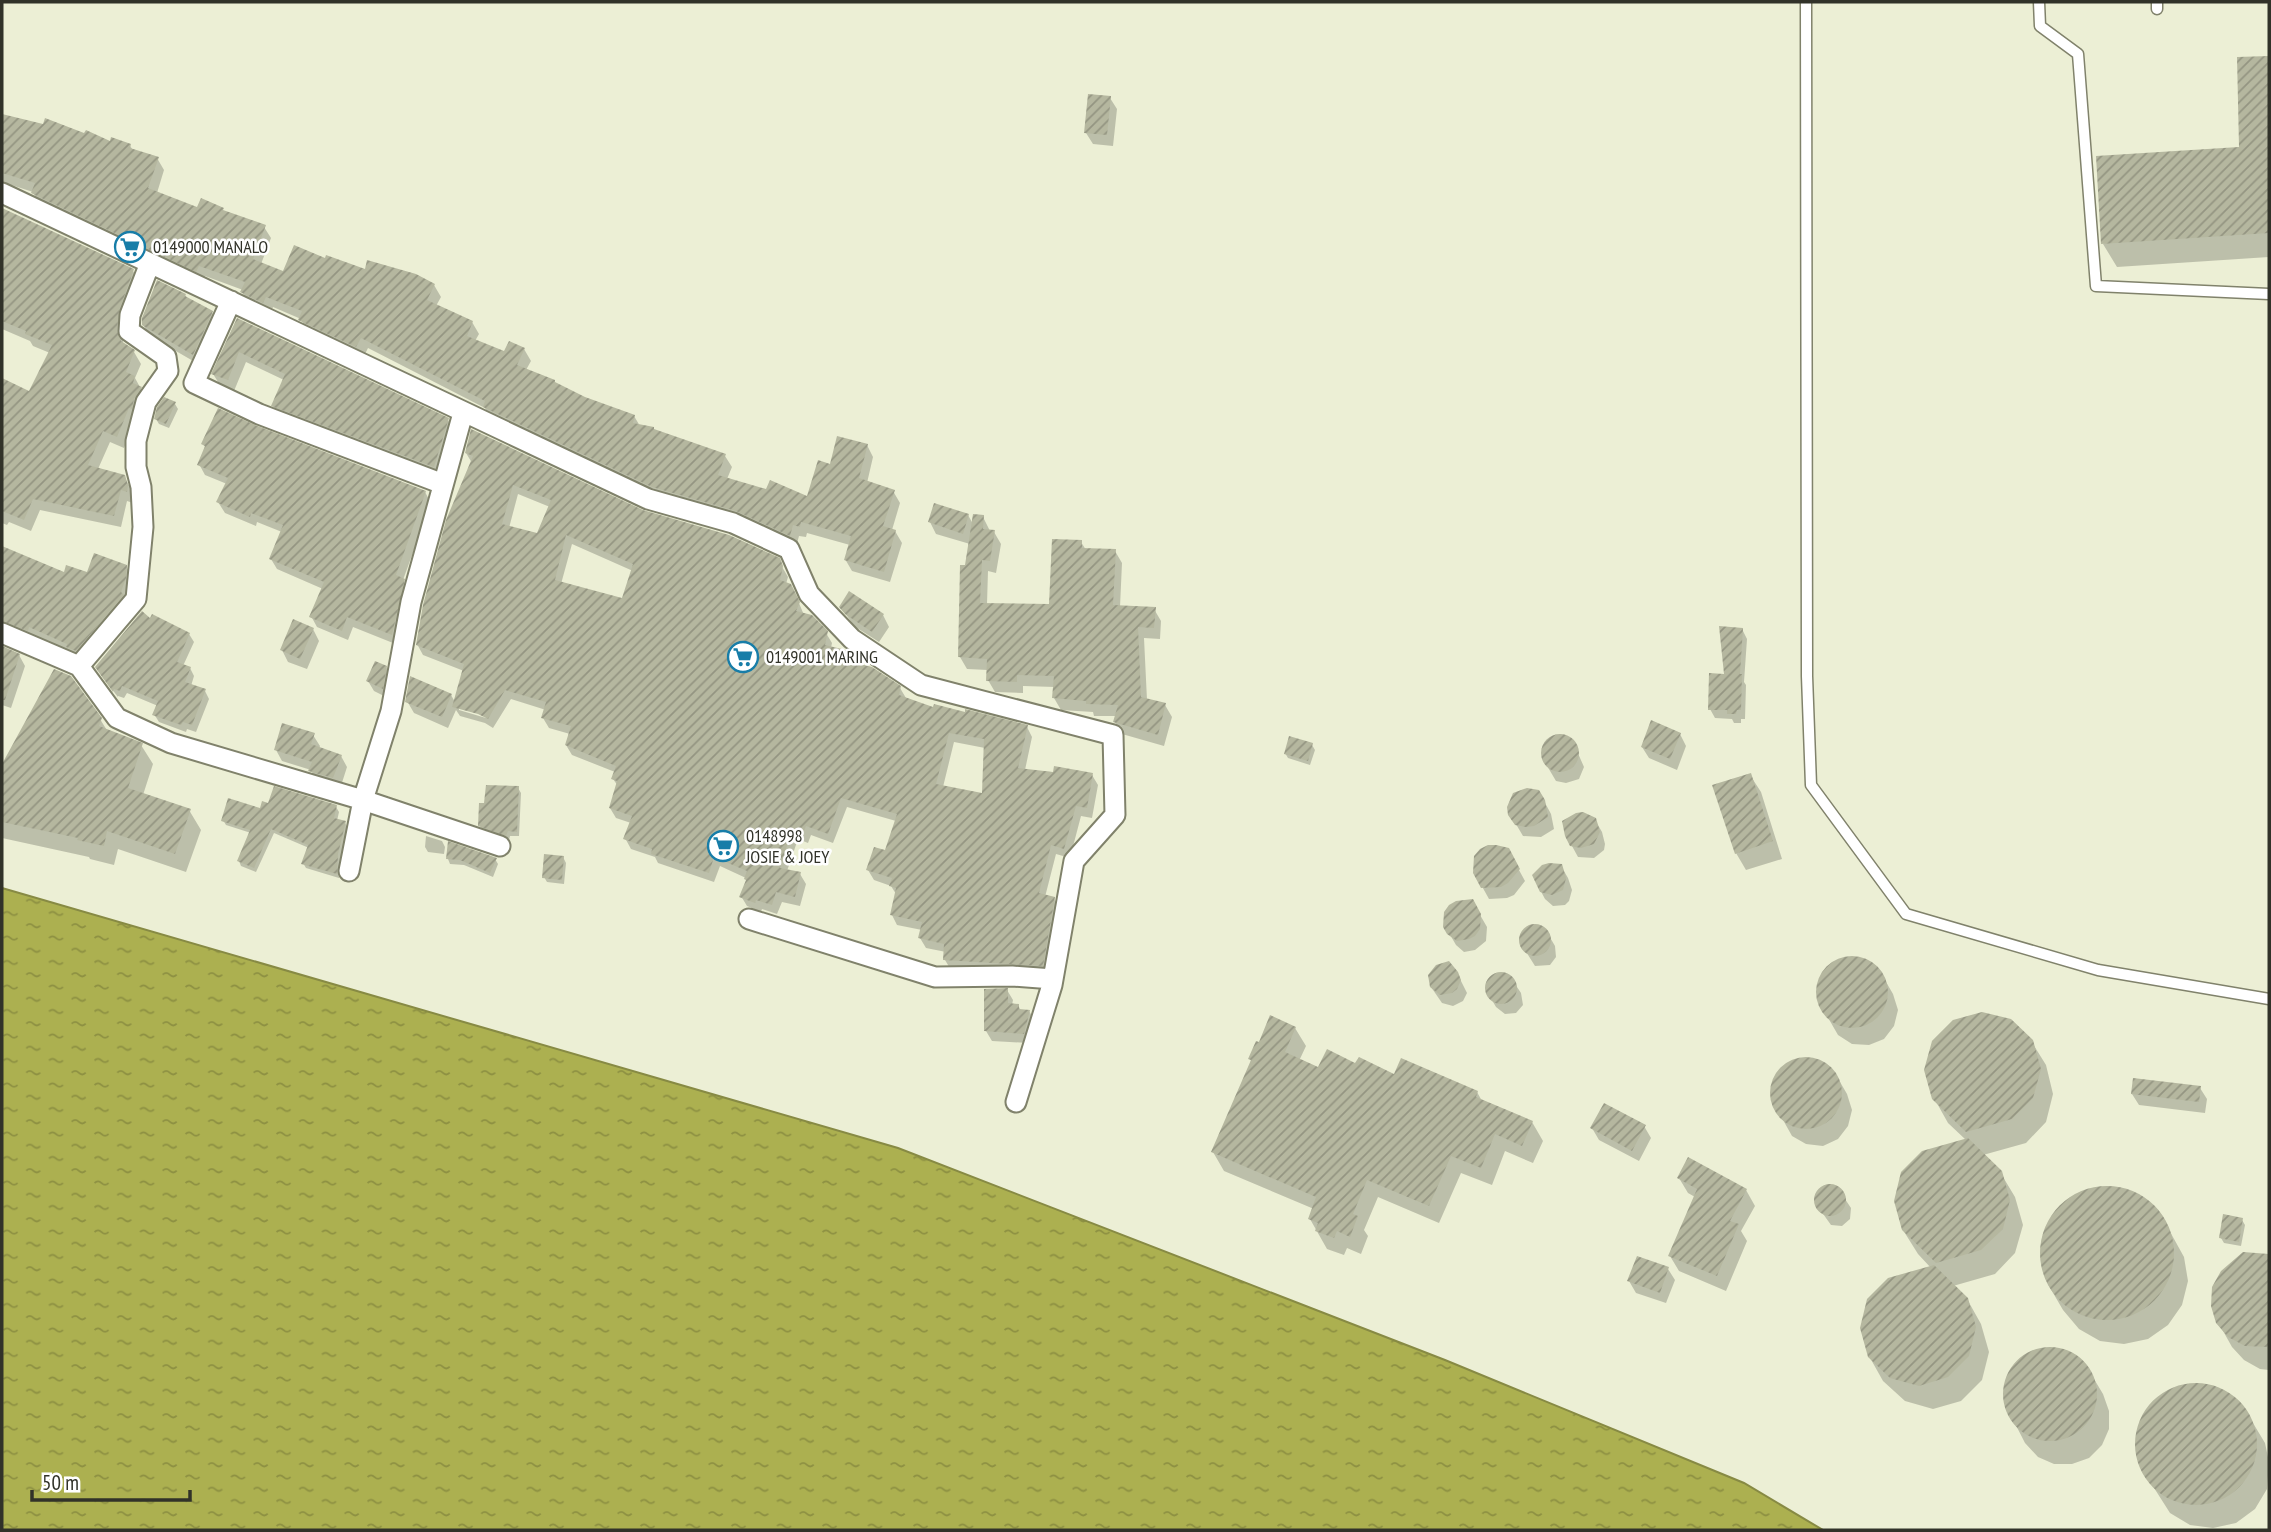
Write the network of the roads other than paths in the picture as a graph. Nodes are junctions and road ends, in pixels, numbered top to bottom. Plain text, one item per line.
1 (1806, 2) edge
2 (2039, 2) edge
3 (2, 193) edge
4 (150, 263) junction
5 (2269, 294) edge
6 (232, 301) junction
7 (463, 413) junction
8 (443, 484) junction
9 (2, 633) edge
10 (79, 666) junction
11 (363, 800) junction
12 (500, 846) dead end
13 (349, 872) dead end
14 (749, 919) dead end
15 (1053, 979) junction
16 (2269, 999) edge
17 (1016, 1102) dead end

1 - 16 lane
2 - 5 lane
3 - 4 street
4 - 6 street
4 - 10 street
6 - 7 street
6 - 8 street
7 - 8 street
7 - 15 street
8 - 11 street
9 - 10 street
10 - 11 street
11 - 12 street
11 - 13 street
14 - 15 street
15 - 17 street

